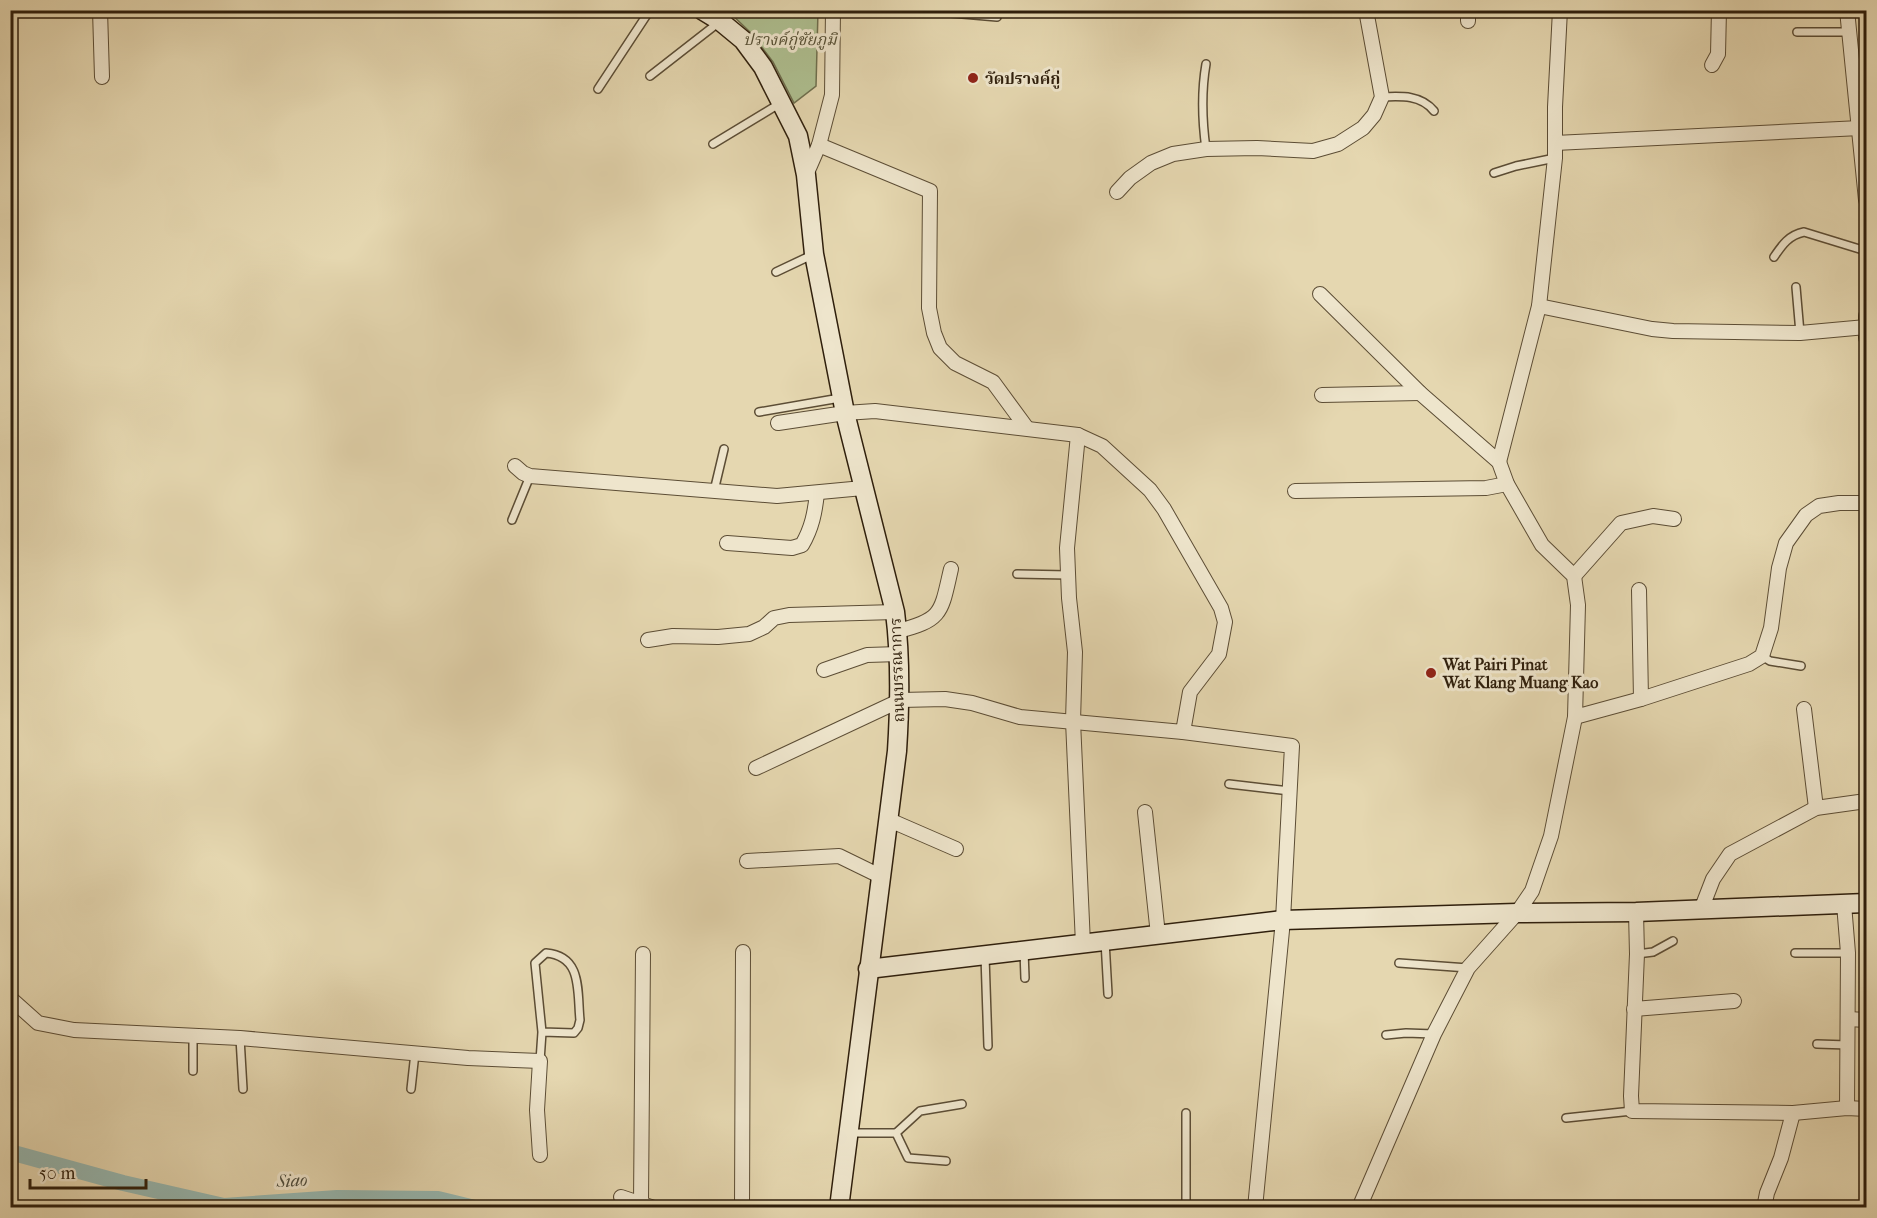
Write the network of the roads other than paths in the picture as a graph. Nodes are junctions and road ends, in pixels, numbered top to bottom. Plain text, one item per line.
1 (100, 10) edge
2 (650, 10) edge
3 (702, 10) edge
4 (833, 10) edge
5 (916, 10) edge
6 (1366, 10) edge
7 (1560, 10) edge
8 (1719, 10) edge
9 (1846, 10) edge
10 (997, 16) dead end
11 (720, 21) junction
12 (1797, 32) dead end
13 (1849, 32) junction
14 (1206, 64) dead end
15 (1712, 65) dead end
16 (650, 76) dead end
17 (102, 77) dead end
18 (598, 89) dead end
19 (1383, 97) junction
20 (782, 103) junction
21 (1434, 111) dead end
22 (1860, 128) junction
23 (1555, 143) junction
24 (713, 144) dead end
25 (819, 145) junction
26 (1206, 149) junction
27 (1555, 158) junction
28 (1494, 173) dead end
29 (806, 175) junction
30 (1117, 192) dead end
31 (1866, 200) edge
32 (1866, 251) edge
33 (814, 254) junction
34 (1774, 257) dead end
35 (776, 272) dead end
36 (1796, 287) dead end
37 (1320, 294) dead end
38 (1539, 306) junction
39 (1866, 316) edge
40 (1866, 327) edge
41 (1800, 333) junction
42 (1866, 338) edge
43 (1420, 393) junction
44 (1322, 394) dead end
45 (844, 405) junction
46 (759, 412) dead end
47 (778, 423) dead end
48 (1026, 428) junction
49 (1078, 435) junction
50 (724, 448) dead end
51 (1500, 462) junction
52 (516, 466) dead end
53 (530, 476) junction
54 (1507, 484) junction
55 (863, 488) junction
56 (714, 491) junction
57 (1295, 491) dead end
58 (817, 493) junction
59 (1866, 503) edge
60 (1674, 519) dead end
61 (512, 520) dead end
62 (727, 543) dead end
63 (951, 569) dead end
64 (1017, 574) dead end
65 (1068, 575) junction
66 (1574, 576) junction
67 (1639, 590) dead end
68 (895, 612) junction
69 (898, 632) junction
70 (648, 640) dead end
71 (899, 654) junction
72 (1762, 656) junction
73 (1800, 666) dead end
74 (824, 670) dead end
75 (1641, 699) junction
76 (901, 700) junction
77 (1804, 709) dead end
78 (1575, 717) junction
79 (1073, 721) junction
80 (1183, 732) junction
81 (756, 768) dead end
82 (1229, 784) dead end
83 (1290, 791) junction
84 (1866, 801) edge
85 (1816, 808) junction
86 (1145, 812) dead end
87 (887, 819) junction
88 (956, 849) dead end
89 (747, 861) dead end
90 (880, 876) junction
91 (1866, 903) edge
92 (1844, 904) junction
93 (1701, 910) junction
94 (1636, 912) junction
95 (1517, 913) junction
96 (1283, 920) junction
97 (1158, 935) junction
98 (1105, 941) junction
99 (1673, 941) dead end
100 (1083, 944) junction
101 (1024, 951) junction
102 (743, 952) dead end
103 (1795, 953) dead end
104 (1848, 953) junction
105 (643, 954) dead end
106 (1637, 954) junction
107 (985, 956) junction
108 (1399, 963) dead end
109 (1467, 968) junction
110 (868, 969) junction
111 (1025, 978) dead end
112 (1108, 994) dead end
113 (10, 998) edge
114 (1734, 1001) dead end
115 (1634, 1009) junction
116 (1848, 1019) junction
117 (1866, 1020) edge
118 (542, 1032) junction
119 (1434, 1034) junction
120 (1386, 1035) dead end
121 (193, 1036) junction
122 (240, 1038) junction
123 (1817, 1044) dead end
124 (1848, 1044) junction
125 (988, 1046) dead end
126 (415, 1053) junction
127 (540, 1061) junction
128 (193, 1071) dead end
129 (243, 1089) dead end
130 (411, 1089) dead end
131 (962, 1104) dead end
132 (1847, 1108) junction
133 (1866, 1109) edge
134 (1632, 1111) junction
135 (1186, 1113) dead end
136 (1793, 1113) junction
137 (1566, 1119) dead end
138 (848, 1133) junction
139 (896, 1133) junction
140 (540, 1155) dead end
141 (946, 1161) dead end
142 (621, 1197) dead end
143 (648, 1205) edge
144 (742, 1208) edge
145 (839, 1208) edge
146 (1186, 1208) edge
147 (1255, 1208) edge
148 (1359, 1208) edge
149 (1764, 1208) edge

1 - 17 street
2 - 18 lane
3 - 11 street, ถนนบรรณาการ
4 - 25 street
5 - 10 lane
6 - 19 street
7 - 23 street
8 - 15 street
9 - 13 street
11 - 16 lane
11 - 20 street, ถนนบรรณาการ
12 - 13 lane
13 - 22 street
14 - 26 lane
19 - 21 lane
19 - 26 street
20 - 24 lane
20 - 29 street, ถนนบรรณาการ
22 - 23 street
22 - 31 street
23 - 27 street
25 - 29 street
25 - 48 street
26 - 30 street
27 - 28 lane
27 - 38 street
29 - 33 street, ถนนบรรณาการ
32 - 34 lane
33 - 35 lane
33 - 45 street, ถนนบรรณาการ
36 - 41 lane
37 - 43 street
38 - 41 street
38 - 51 street
39 - 40 street
40 - 41 street
40 - 42 street
43 - 44 street
43 - 51 street
45 - 46 lane
45 - 47 street
45 - 48 street
45 - 55 street, ถนนบรรณาการ
48 - 49 street
49 - 65 street
49 - 80 street
50 - 56 lane
51 - 54 street
52 - 53 street
53 - 56 street
53 - 61 lane
54 - 57 street
54 - 66 street
55 - 58 street
55 - 68 street, ถนนบรรณาการ
56 - 58 street
58 - 62 street
59 - 72 street
60 - 66 street
63 - 69 street
64 - 65 lane
65 - 79 street
66 - 78 street
67 - 75 street
68 - 69 street, ถนนบรรณาการ
68 - 70 street
69 - 71 street, ถนนบรรณาการ
71 - 74 street
71 - 76 street, ถนนบรรณาการ
72 - 73 lane
72 - 75 street
75 - 78 street
76 - 79 street
76 - 81 street
76 - 87 street, ถนนบรรณาการ
77 - 85 street
78 - 95 street
79 - 80 street
79 - 100 street
80 - 83 street
82 - 83 lane
83 - 96 street
84 - 85 street
85 - 93 street
86 - 97 street
87 - 88 street
87 - 90 street, ถนนบรรณาการ
89 - 90 street
90 - 110 street, ถนนบรรณาการ
91 - 92 street
92 - 93 street
92 - 104 street
93 - 94 street
94 - 95 street
94 - 106 street
95 - 96 street
95 - 109 street
96 - 97 street
96 - 147 street
97 - 98 street
98 - 100 street
98 - 112 lane
99 - 106 lane
100 - 101 street
101 - 107 street
101 - 111 lane
102 - 144 street
103 - 104 lane
104 - 116 street
105 - 143 street
106 - 115 street
107 - 110 street
107 - 125 lane
108 - 109 lane
109 - 119 street
110 - 138 street, ถนนบรรณาการ
113 - 121 street
114 - 115 street
115 - 134 street
116 - 117 street
116 - 124 street
118 - 118 lane
118 - 127 lane
119 - 120 lane
119 - 148 street
121 - 122 street
121 - 128 lane
122 - 126 street
122 - 129 lane
123 - 124 lane
124 - 132 street
126 - 127 street
126 - 130 lane
127 - 140 street
131 - 139 lane
132 - 133 street
132 - 136 street
134 - 136 street
134 - 137 lane
135 - 146 lane
136 - 149 street
138 - 139 lane
138 - 145 street, ถนนบรรณาการ
139 - 141 lane
142 - 143 street

